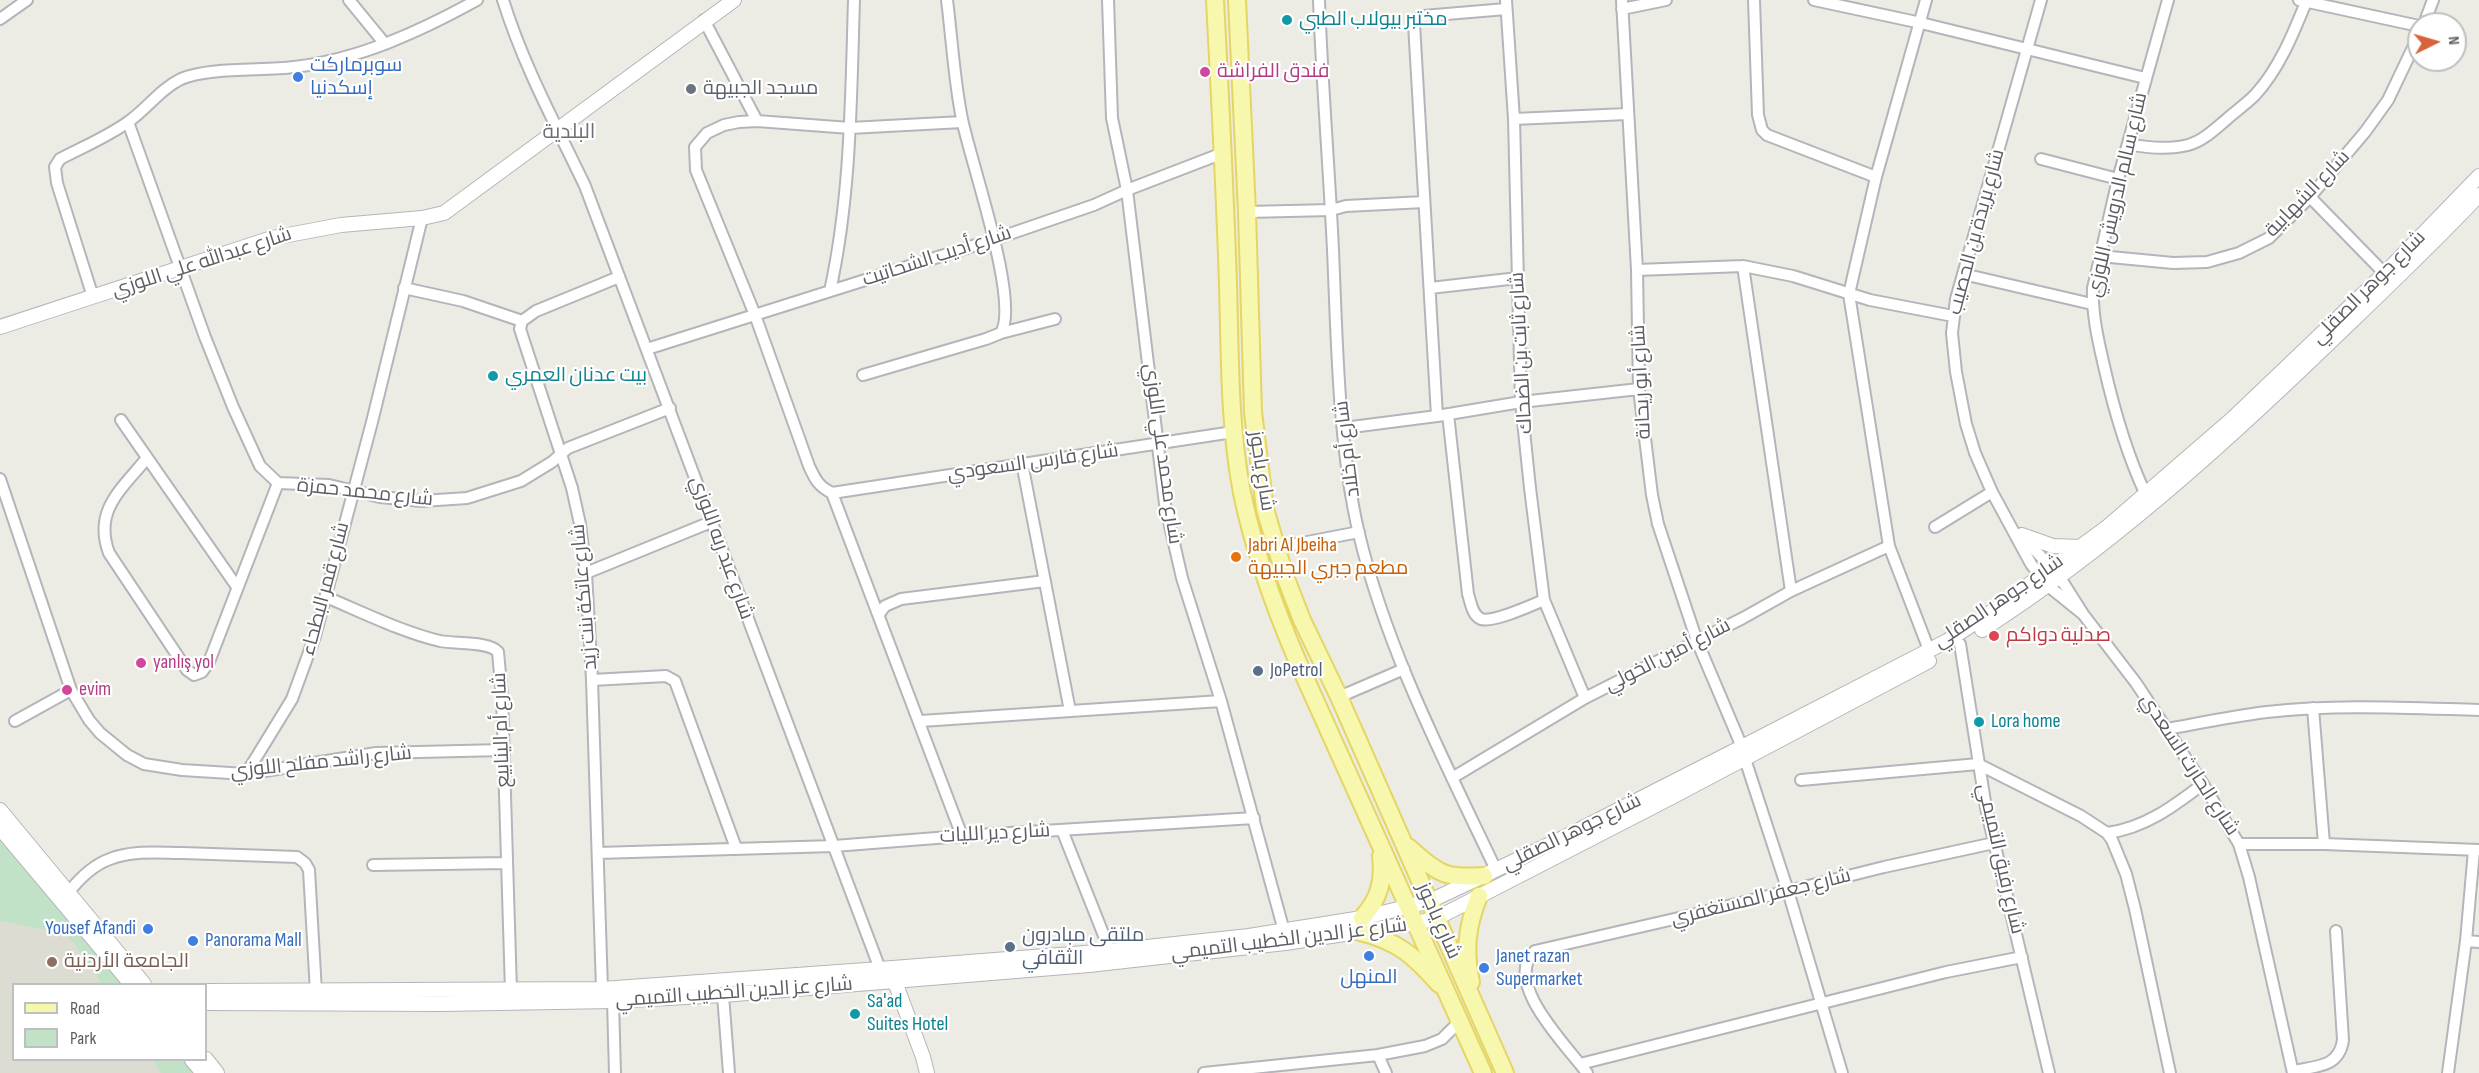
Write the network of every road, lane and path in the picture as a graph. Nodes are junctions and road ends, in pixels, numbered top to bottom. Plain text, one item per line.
1 (27, 0) edge
2 (349, 0) edge
3 (477, 0) edge
4 (503, 0) edge
5 (734, 0) edge
6 (854, 0) edge
7 (947, 0) edge
8 (1108, 0) edge
9 (1215, 0) edge
10 (1237, 0) edge
11 (1319, 0) edge
12 (1666, 0) edge
13 (1754, 0) edge
14 (1814, 0) edge
15 (1926, 0) edge
16 (2041, 0) edge
17 (2168, 0) edge
18 (2302, 1) edge
19 (1506, 4) edge
20 (1622, 4) edge
21 (0, 19) edge
22 (704, 20) junction
23 (1921, 23) junction
24 (2407, 23) edge
25 (385, 44) junction
26 (2027, 51) junction
27 (2407, 60) edge
28 (2145, 78) junction
29 (1627, 114) junction
30 (1514, 119) junction
31 (757, 121) junction
32 (128, 122) junction
33 (962, 122) junction
34 (850, 128) junction
35 (557, 130) junction
36 (2128, 144) junction
37 (1223, 153) junction
38 (2041, 159) dead end
39 (2479, 176) edge
40 (1876, 177) junction
41 (2118, 179) junction
42 (1127, 190) junction
43 (2479, 195) edge
44 (2310, 197) junction
45 (1424, 202) junction
46 (2479, 206) edge
47 (1331, 210) junction
48 (2465, 210) junction
49 (1247, 212) junction
50 (422, 218) junction
51 (995, 239) junction
52 (2100, 256) junction
53 (1743, 266) junction
54 (182, 269) junction
55 (1637, 270) junction
56 (1963, 274) junction
57 (619, 277) junction
58 (1518, 278) junction
59 (2389, 278) junction
60 (404, 288) junction
61 (1430, 288) junction
62 (830, 291) junction
63 (1849, 294) junction
64 (93, 297) junction
65 (2092, 304) junction
66 (755, 315) junction
67 (1953, 316) junction
68 (1055, 319) dead end
69 (522, 321) junction
70 (0, 327) edge
71 (1001, 333) junction
72 (646, 349) junction
73 (863, 375) dead end
74 (1639, 389) junction
75 (1521, 402) junction
76 (670, 408) junction
77 (1443, 415) junction
78 (121, 420) dead end
79 (1344, 428) junction
80 (1233, 432) junction
81 (1158, 445) junction
82 (561, 454) junction
83 (147, 458) junction
84 (1022, 463) junction
85 (0, 478) edge
86 (278, 483) junction
87 (353, 490) junction
88 (1992, 492) junction
89 (2145, 492) junction
90 (832, 493) junction
91 (711, 522) junction
92 (1935, 527) dead end
93 (1359, 532) junction
94 (2017, 532) junction
95 (1889, 546) junction
96 (2080, 547) junction
97 (1276, 548) junction
98 (2056, 572) junction
99 (586, 573) junction
100 (1045, 581) junction
101 (2044, 581) junction
102 (237, 587) junction
103 (1791, 591) junction
104 (326, 597) junction
105 (1545, 600) junction
106 (879, 614) junction
107 (2083, 614) junction
108 (1697, 641) junction
109 (1960, 644) junction
110 (1929, 650) junction
111 (1404, 669) junction
112 (592, 680) junction
113 (71, 690) junction
114 (1339, 697) junction
115 (1585, 698) junction
116 (1221, 701) junction
117 (2313, 708) junction
118 (2479, 710) edge
119 (1070, 711) junction
120 (15, 721) dead end
121 (921, 721) junction
122 (2167, 729) junction
123 (503, 750) junction
124 (1744, 753) junction
125 (1978, 764) junction
126 (246, 774) junction
127 (1452, 778) junction
128 (1801, 780) dead end
129 (2203, 784) junction
130 (0, 810) edge
131 (1254, 818) junction
132 (0, 828) edge
133 (1062, 830) junction
134 (2107, 833) junction
135 (962, 836) junction
136 (1378, 838) junction
137 (1404, 843) junction
138 (1994, 843) junction
139 (2324, 843) junction
140 (2239, 844) junction
141 (834, 846) junction
142 (736, 849) junction
143 (2477, 850) edge
144 (598, 853) junction
145 (507, 863) junction
146 (373, 865) dead end
147 (1490, 873) junction
148 (1788, 891) junction
149 (68, 893) junction
150 (1479, 896) junction
151 (1430, 901) junction
152 (1408, 906) junction
153 (1437, 918) junction
154 (1416, 923) junction
155 (1361, 925) junction
156 (1284, 931) junction
157 (2336, 931) dead end
158 (2466, 941) junction
159 (2479, 942) edge
160 (1110, 951) junction
161 (2022, 957) junction
162 (880, 969) junction
163 (895, 982) junction
164 (141, 983) edge
165 (602, 989) junction
166 (207, 991) edge
167 (511, 991) junction
168 (316, 992) junction
169 (723, 995) junction
170 (1450, 996) junction
171 (613, 1001) junction
172 (207, 1003) edge
173 (1820, 1004) junction
174 (1478, 1012) junction
175 (1458, 1017) junction
176 (1378, 1055) junction
177 (923, 1057) junction
178 (207, 1060) edge
179 (194, 1061) edge
180 (1584, 1068) edge
181 (2045, 1072) edge
182 (2293, 1072) edge
183 (203, 1073) edge
184 (217, 1073) edge
185 (615, 1073) edge
186 (729, 1073) edge
187 (927, 1073) edge
188 (935, 1073) edge
189 (1204, 1073) edge
190 (1386, 1073) edge
191 (1483, 1073) edge
192 (1505, 1073) edge
193 (1842, 1073) edge
194 (2170, 1073) edge
195 (2448, 1073) edge

1 - 21 street
2 - 25 street
3 - 25 street
4 - 35 street, شارع عبد ربه اللوزي
5 - 22 street, شارع عبدالله علي اللوزي
6 - 34 street
7 - 33 street
8 - 42 street, شارع محمد علي اللوزي
9 - 37 main road, شارع ياجوز
10 - 49 main road, شارع ياجوز
11 - 47 street, شارع أم خلاد
12 - 20 street
13 - 40 street
14 - 23 street
15 - 23 street
16 - 26 street, شارع بريدة بن الحصيب
17 - 28 street, شارع سالم الدرويش اللوزي
18 - 24 street
18 - 36 street
19 - 30 street, شارع ثابت بن الضحاك
19 - 45 street
20 - 29 street, شارع أبو ريحانة
22 - 31 street
22 - 35 street, شارع عبدالله علي اللوزي
23 - 26 street
23 - 40 street
25 - 32 street
26 - 28 street
26 - 56 street, شارع بريدة بن الحصيب
27 - 44 street, شارع الشهابية
28 - 36 street, شارع سالم الدرويش اللوزي
29 - 30 street
29 - 55 street, شارع أبو ريحانة
30 - 58 street, شارع ثابت بن الضحاك
31 - 34 street
31 - 66 street
32 - 54 street, شارع محمد حمزة
32 - 64 street
33 - 34 street
33 - 51 street
34 - 62 street
35 - 50 street, شارع عبدالله علي اللوزي
35 - 57 street, شارع عبد ربه اللوزي
36 - 41 street, شارع سالم الدرويش اللوزي
37 - 42 street, شارع أديب الشحاتيت
37 - 80 main road, شارع ياجوز
38 - 41 street
39 - 59 street, شارع جوهر الصقلي
40 - 63 street
41 - 52 street, شارع سالم الدرويش اللوزي
42 - 51 street, شارع أديب الشحاتيت
42 - 81 street, شارع محمد علي اللوزي
43 - 48 street, شارع جوهر الصقلي
44 - 52 street, شارع الشهابية
44 - 59 street
45 - 47 street
45 - 61 street
46 - 48 street
47 - 49 street
47 - 79 street, شارع أم خلاد
48 - 59 street, شارع جوهر الصقلي
49 - 97 main road, شارع ياجوز
50 - 54 street, شارع عبدالله علي اللوزي
50 - 60 street, شارع قمر البطحاء
51 - 62 street, شارع أديب الشحاتيت
51 - 71 street
52 - 65 street, شارع سالم الدرويش اللوزي
53 - 55 street
53 - 63 street
53 - 103 street
54 - 64 street, شارع عبدالله علي اللوزي
54 - 86 street, شارع محمد حمزة
55 - 74 street, شارع أبو ريحانة
56 - 65 street
56 - 67 street, شارع بريدة بن الحصيب
57 - 69 street
57 - 72 street, شارع عبد ربه اللوزي
58 - 61 street
58 - 75 street, شارع ثابت بن الضحاك
59 - 89 street, شارع جوهر الصقلي
59 - 98 street, شارع جوهر الصقلي
60 - 69 street
60 - 87 street, شارع قمر البطحاء
61 - 77 street
62 - 66 street, شارع أديب الشحاتيت
63 - 67 street
63 - 95 street
64 - 70 street, شارع عبدالله علي اللوزي
65 - 89 street, شارع سالم الدرويش اللوزي
66 - 72 street, شارع أديب الشحاتيت
66 - 90 street
67 - 88 street, شارع بريدة بن الحصيب
68 - 71 street
69 - 82 street, شارع عاتكة بنت زيد
71 - 73 street
72 - 76 street, شارع عبد ربه اللوزي
74 - 75 street
74 - 108 street, شارع أبو ريحانة
75 - 77 street
75 - 105 street, شارع ثابت بن الضحاك
76 - 82 street, شارع محمد حمزة
76 - 91 street, شارع عبد ربه اللوزي
77 - 79 street
77 - 105 street
78 - 83 street
79 - 93 street, شارع أم خلاد
80 - 81 street, شارع فارس السعودي
80 - 136 main road, شارع ياجوز
81 - 84 street, شارع فارس السعودي
81 - 116 street, شارع محمد علي اللوزي
82 - 87 street, شارع محمد حمزة
82 - 99 street, شارع عاتكة بنت زيد
83 - 102 street
83 - 102 street
84 - 90 street, شارع فارس السعودي
84 - 100 street
85 - 113 street, شارع راشد مفلح اللوزي
86 - 87 street, شارع محمد حمزة
86 - 102 street
87 - 104 street, شارع قمر البطحاء
88 - 92 street
88 - 94 street, شارع بريدة بن الحصيب
89 - 96 street, شارع جوهر الصقلي
90 - 106 street
91 - 99 street
91 - 141 street, شارع عبد ربه اللوزي
93 - 97 street
93 - 111 street, شارع أم خلاد
94 - 96 street
94 - 98 street, شارع بريدة بن الحصيب
94 - 101 street, شارع بريدة بن الحصيب
95 - 103 street, شارع أمين الخولي
95 - 110 street
96 - 98 street, شارع جوهر الصقلي
97 - 114 main road, شارع ياجوز
98 - 101 street, شارع جوهر الصقلي
98 - 107 street, شارع الحارث السعدي
99 - 112 street, شارع عاتكة بنت زيد
100 - 106 street
100 - 119 street
101 - 107 street, شارع الحارث السعدي
101 - 109 street, شارع جوهر الصقلي
101 - 110 street, شارع جوهر الصقلي
103 - 108 street, شارع أمين الخولي
104 - 123 street, شارع أم الينابيع
104 - 126 street, شارع قمر البطحاء
105 - 115 street, شارع ثابت بن الضحاك
106 - 121 street
107 - 122 street, شارع الحارث السعدي
108 - 115 street, شارع أمين الخولي
108 - 124 street, شارع أبو ريحانة
109 - 124 street, شارع جوهر الصقلي
109 - 125 street, شارع رفيق التميمي
110 - 124 street, شارع جوهر الصقلي
111 - 114 street
111 - 127 street, شارع أم خلاد
112 - 142 street
112 - 144 street, شارع عاتكة بنت زيد
113 - 120 street
113 - 126 street, شارع راشد مفلح اللوزي
114 - 137 main road, شارع ياجوز
115 - 127 street, شارع أمين الخولي
116 - 119 street
116 - 131 street, شارع محمد علي اللوزي
117 - 118 street
117 - 122 street
117 - 139 street
119 - 121 street
121 - 135 street
122 - 129 street, شارع الحارث السعدي
123 - 126 street, شارع راشد مفلح اللوزي
123 - 145 street, شارع أم الينابيع
124 - 147 street, شارع جوهر الصقلي
124 - 148 street, شارع أبو ريحانة
124 - 150 street, شارع جوهر الصقلي
125 - 128 street
125 - 134 street
125 - 138 street, شارع رفيق التميمي
127 - 147 street, شارع أم خلاد
129 - 134 street
129 - 140 street, شارع الحارث السعدي
130 - 149 street
131 - 133 street, شارع دير الليات
131 - 156 street, شارع محمد علي اللوزي
132 - 164 street
133 - 135 street, شارع دير الليات
133 - 160 street
134 - 194 street
135 - 141 street, شارع دير الليات
136 - 152 main road, شارع ياجوز
136 - 155 main road
137 - 147 main road
137 - 151 main road, شارع ياجوز
138 - 148 street, شارع جعفر المستغفري
138 - 161 street, شارع رفيق التميمي
139 - 140 street
139 - 143 street
140 - 182 street, شارع الحارث السعدي
141 - 142 street, شارع دير الليات
141 - 162 street, شارع عبد ربه اللوزي
142 - 144 street, شارع دير الليات
143 - 158 street
144 - 165 street, شارع عاتكة بنت زيد
145 - 146 street
145 - 167 street, شارع أم الينابيع
147 - 151 street, شارع جوهر الصقلي
148 - 173 street, شارع أبو ريحانة
148 - 180 street, شارع جعفر المستغفري
149 - 164 street
149 - 168 street
150 - 153 street, شارع جوهر الصقلي
150 - 174 main road
151 - 152 street, شارع عز الدين الخطيب التميمي
151 - 153 main road, شارع ياجوز
152 - 154 main road, شارع ياجوز
152 - 155 street, شارع عز الدين الخطيب التميمي
153 - 154 street, شارع عز الدين الخطيب التميمي
153 - 174 main road, شارع ياجوز
154 - 155 street, شارع عز الدين الخطيب التميمي
154 - 170 main road, شارع ياجوز
155 - 156 street, شارع عز الدين الخطيب التميمي
155 - 163 street, شارع عز الدين الخطيب التميمي
155 - 170 main road
156 - 160 street, شارع عز الدين الخطيب التميمي
157 - 182 street
158 - 159 street
158 - 195 street
160 - 162 street, شارع عز الدين الخطيب التميمي
161 - 173 street
161 - 181 street, شارع رفيق التميمي
162 - 165 street, شارع عز الدين الخطيب التميمي
163 - 169 street, شارع عز الدين الخطيب التميمي
163 - 177 street
165 - 167 street, شارع عز الدين الخطيب التميمي
166 - 168 street, شارع عز الدين الخطيب التميمي
167 - 168 street, شارع عز الدين الخطيب التميمي
169 - 171 street, شارع عز الدين الخطيب التميمي
169 - 186 street
170 - 175 main road, شارع ياجوز
171 - 172 street, شارع عز الدين الخطيب التميمي
171 - 185 street
173 - 180 street
173 - 193 street, شارع أبو ريحانة
174 - 192 main road, شارع ياجوز
175 - 176 street
175 - 191 main road, شارع ياجوز
176 - 189 street
176 - 190 street
177 - 187 street
177 - 188 street
178 - 184 street
179 - 183 street

